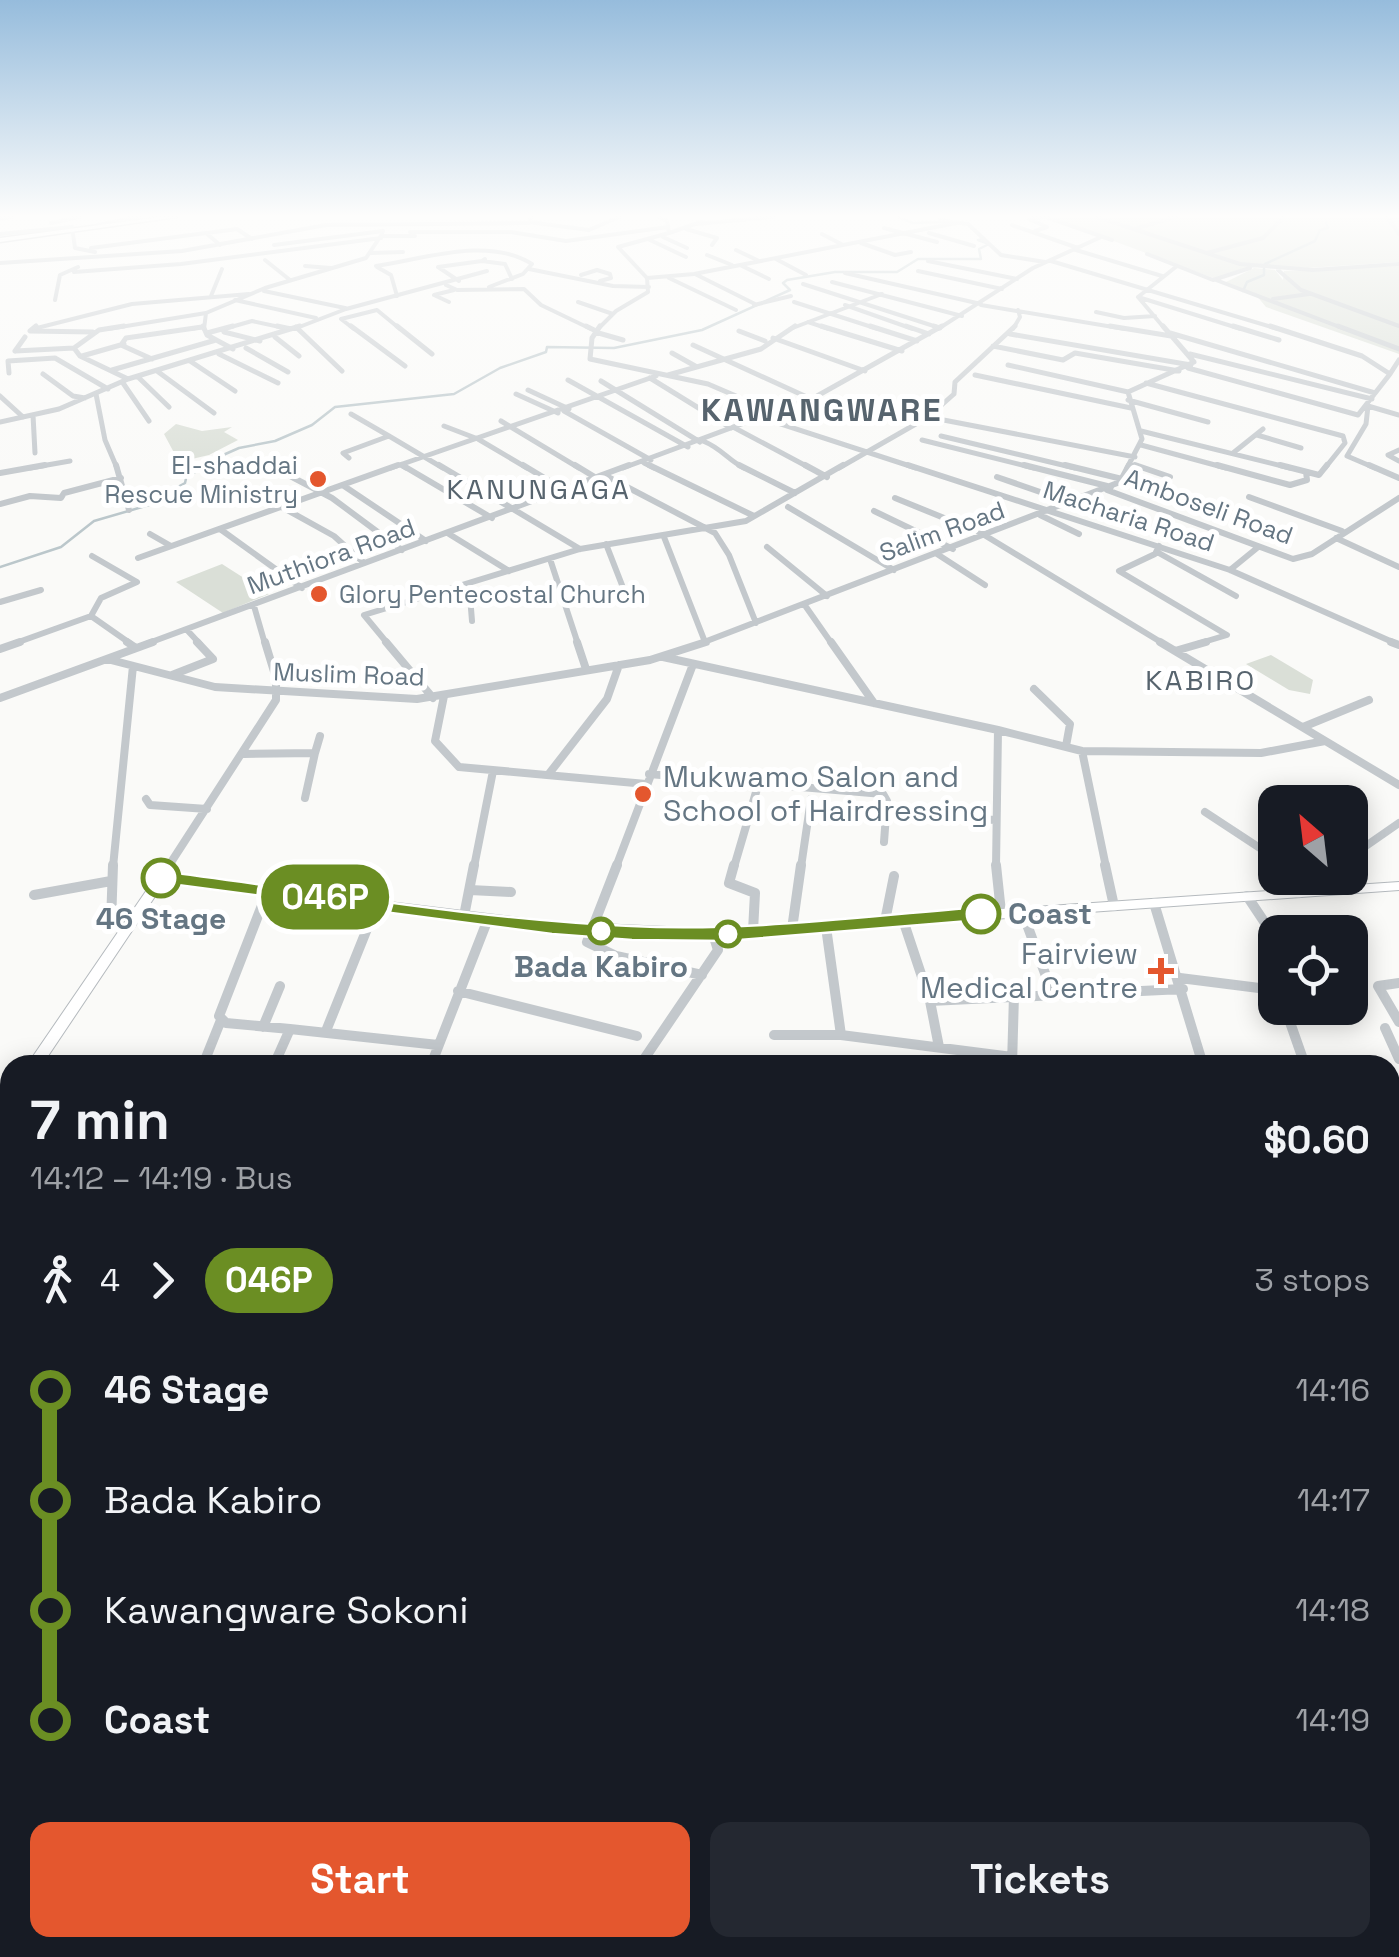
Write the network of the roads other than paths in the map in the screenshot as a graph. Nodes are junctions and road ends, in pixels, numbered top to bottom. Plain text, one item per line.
1 (111, 308) edge
2 (139, 308) edge
3 (139, 308) edge
4 (154, 308) edge
5 (189, 308) edge
6 (216, 308) edge
7 (257, 308) edge
8 (272, 308) edge
9 (343, 308) edge
10 (547, 308) edge
11 (596, 308) edge
12 (617, 308) edge
13 (819, 308) edge
14 (837, 308) edge
15 (855, 308) edge
16 (880, 308) edge
17 (934, 308) edge
18 (974, 308) edge
19 (1007, 308) edge
20 (1148, 308) edge
21 (1175, 308) edge
22 (1215, 308) edge
23 (1292, 308) edge
24 (1350, 308) edge
25 (107, 309) junction
26 (346, 309) joint
27 (1018, 310) junction
28 (147, 311) junction
29 (829, 312) junction
30 (1096, 312) dead end
31 (206, 313) junction
32 (613, 314) junction
33 (189, 315) junction
34 (326, 316) junction
35 (962, 316) junction
36 (1155, 316) junction
37 (317, 318) junction
38 (341, 319) junction
39 (807, 321) junction
40 (246, 322) junction
41 (129, 323) junction
42 (1399, 326) edge
43 (202, 327) junction
44 (293, 328) junction
45 (940, 328) junction
46 (738, 330) dead end
47 (222, 331) junction
48 (595, 331) junction
49 (92, 332) junction
50 (206, 333) junction
51 (27, 334) junction
52 (929, 334) junction
53 (1010, 334) junction
54 (1171, 334) junction
55 (85, 337) junction
56 (274, 337) junction
57 (774, 338) junction
58 (216, 340) junction
59 (624, 340) dead end
60 (1279, 340) dead end
61 (262, 341) junction
62 (765, 341) junction
63 (917, 341) junction
64 (121, 344) junction
65 (694, 345) dead end
66 (993, 346) junction
67 (242, 347) junction
68 (74, 348) junction
69 (1399, 348) edge
70 (234, 349) junction
71 (902, 352) junction
72 (218, 353) junction
73 (672, 353) dead end
74 (432, 354) dead end
75 (1189, 354) junction
76 (80, 356) junction
77 (299, 356) dead end
78 (152, 359) junction
79 (725, 360) junction
80 (1399, 360) edge
81 (190, 361) junction
82 (1123, 361) junction
83 (1008, 365) dead end
84 (405, 366) dead end
85 (696, 366) junction
86 (1187, 368) junction
87 (1109, 369) dead end
88 (112, 370) junction
89 (157, 371) junction
90 (342, 371) dead end
91 (866, 371) junction
92 (288, 372) dead end
93 (9, 373) dead end
94 (43, 374) dead end
95 (1390, 374) junction
96 (976, 375) dead end
97 (664, 376) junction
98 (138, 377) junction
99 (650, 378) junction
100 (568, 380) dead end
101 (126, 381) junction
102 (601, 381) dead end
103 (278, 383) dead end
104 (1148, 383) junction
105 (108, 389) junction
106 (528, 390) dead end
107 (618, 390) junction
108 (235, 391) dead end
109 (96, 394) junction
110 (516, 394) dead end
111 (0, 396) edge
112 (601, 397) junction
113 (86, 398) junction
114 (810, 399) junction
115 (1372, 399) junction
116 (1129, 400) junction
117 (168, 408) dead end
118 (564, 411) junction
119 (214, 413) dead end
120 (351, 414) dead end
121 (33, 415) junction
122 (1399, 415) edge
123 (24, 417) junction
124 (759, 417) junction
125 (928, 417) junction
126 (1292, 420) dead end
127 (149, 421) dead end
128 (501, 421) dead end
129 (0, 422) edge
130 (1208, 422) dead end
131 (444, 426) dead end
132 (733, 428) junction
133 (512, 430) junction
134 (1141, 431) junction
135 (389, 436) junction
136 (942, 436) dead end
137 (478, 439) junction
138 (922, 440) dead end
139 (702, 441) junction
140 (1141, 444) junction
141 (688, 447) junction
142 (1301, 448) dead end
143 (1399, 450) edge
144 (35, 453) dead end
145 (870, 453) junction
146 (1232, 454) junction
147 (423, 456) junction
148 (349, 458) dead end
149 (70, 461) dead end
150 (648, 461) junction
151 (1133, 461) junction
152 (1399, 461) edge
153 (1220, 464) junction
154 (400, 465) junction
155 (274, 467) dead end
156 (0, 472) edge
157 (1306, 472) junction
158 (602, 477) junction
159 (827, 477) junction
160 (996, 477) dead end
161 (1170, 477) dead end
162 (121, 478) junction
163 (1399, 478) edge
164 (1122, 479) junction
165 (344, 486) dead end
166 (1110, 489) junction
167 (566, 491) junction
168 (317, 492) junction
169 (796, 493) junction
170 (260, 496) dead end
171 (895, 498) dead end
172 (1249, 498) dead end
173 (1399, 498) edge
174 (1072, 503) junction
175 (0, 504) edge
176 (282, 505) junction
177 (788, 507) dead end
178 (130, 510) dead end
179 (513, 510) junction
180 (874, 511) dead end
181 (1050, 512) junction
182 (754, 516) junction
183 (1040, 516) junction
184 (492, 518) junction
185 (220, 529) junction
186 (712, 530) junction
187 (150, 534) dead end
188 (449, 534) junction
189 (1079, 534) dead end
190 (1339, 535) junction
191 (986, 536) junction
192 (664, 537) junction
193 (426, 541) junction
194 (606, 544) junction
195 (171, 546) junction
196 (767, 547) dead end
197 (580, 548) junction
198 (953, 548) junction
199 (1257, 548) junction
200 (1158, 549) junction
201 (402, 550) junction
202 (936, 554) junction
203 (92, 556) dead end
204 (138, 558) dead end
205 (550, 559) junction
206 (364, 564) junction
207 (1399, 567) edge
208 (894, 570) junction
209 (1230, 570) junction
210 (510, 572) junction
211 (469, 584) junction
212 (985, 585) dead end
213 (302, 588) junction
214 (41, 590) dead end
215 (826, 596) junction
216 (1236, 596) dead end
217 (0, 602) edge
218 (629, 602) dead end
219 (804, 604) junction
220 (254, 606) junction
221 (92, 616) junction
222 (472, 622) dead end
223 (756, 622) junction
224 (187, 630) junction
225 (705, 642) junction
226 (1399, 645) edge
227 (136, 648) junction
228 (0, 649) edge
229 (1175, 651) junction
230 (662, 657) junction
231 (108, 659) junction
232 (620, 665) junction
233 (133, 666) junction
234 (692, 667) junction
235 (586, 670) junction
236 (171, 676) junction
237 (1034, 689) dead end
238 (278, 692) junction
239 (438, 696) junction
240 (0, 698) edge
241 (1370, 700) dead end
242 (874, 703) junction
243 (1304, 727) junction
244 (998, 730) junction
245 (320, 736) dead end
246 (1325, 740) junction
247 (1066, 746) junction
248 (1082, 751) junction
249 (315, 753) junction
250 (244, 754) junction
251 (493, 771) junction
252 (548, 775) junction
253 (648, 779) junction
254 (759, 782) junction
255 (1399, 785) edge
256 (146, 798) dead end
257 (305, 798) dead end
258 (811, 799) dead end
259 (207, 808) junction
260 (886, 812) junction
261 (1205, 812) dead end
262 (995, 820) junction
263 (1399, 823) edge
264 (884, 842) dead end
265 (1368, 844) edge
266 (1258, 845) edge
267 (894, 876) dead end
268 (161, 878) junction
269 (111, 881) junction
270 (1368, 888) edge
271 (268, 890) junction
272 (470, 890) junction
273 (1397, 890) edge
274 (511, 892) dead end
275 (1258, 893) edge
276 (34, 895) dead end
277 (1247, 896) junction
278 (1154, 903) junction
279 (377, 904) junction
280 (1114, 906) junction
281 (1022, 911) junction
282 (1001, 912) junction
283 (1258, 915) edge
284 (464, 916) junction
285 (488, 918) junction
286 (903, 920) junction
287 (885, 921) junction
288 (826, 927) junction
289 (126, 928) junction
290 (792, 928) junction
291 (590, 930) junction
292 (752, 932) junction
293 (713, 934) junction
294 (702, 975) junction
295 (1399, 983) edge
296 (1182, 984) junction
297 (280, 986) dead end
298 (1258, 989) edge
299 (458, 991) junction
300 (1053, 995) junction
301 (1014, 996) junction
302 (930, 1001) junction
303 (220, 1020) junction
304 (1399, 1022) edge
305 (1290, 1025) edge
306 (264, 1027) junction
307 (1385, 1028) dead end
308 (290, 1029) junction
309 (326, 1031) junction
310 (774, 1035) dead end
311 (841, 1035) junction
312 (637, 1036) dead end
313 (438, 1045) junction
314 (939, 1047) junction
315 (41, 1055) edge
316 (207, 1055) edge
317 (278, 1055) edge
318 (434, 1055) edge
319 (648, 1055) edge
320 (981, 1055) edge
321 (1012, 1055) edge
322 (1201, 1055) edge
323 (1300, 1055) edge
324 (1397, 1055) edge

1 - 25 street
2 - 28 street
3 - 28 street
4 - 28 street
5 - 33 street
6 - 31 street
7 - 40 street
8 - 37 street
9 - 26 street
10 - 48 street
11 - 32 street
12 - 32 street
13 - 29 street
14 - 29 street
15 - 52 street
16 - 45 street
17 - 35 street
18 - 35 street, Muthiora Road
19 - 27 street
20 - 36 street
21 - 60 street
22 - 95 street
23 - 69 street
24 - 42 street
25 - 41 street
25 - 51 street
26 - 34 street
27 - 53 street
27 - 54 street
28 - 33 street
28 - 41 street
29 - 39 street
29 - 63 street
30 - 36 street
31 - 33 street
31 - 43 street
32 - 48 street
34 - 37 street
34 - 38 street
35 - 45 street, Muthiora Road
36 - 54 street
37 - 44 street
38 - 74 street
38 - 84 street
39 - 57 street
39 - 71 street
40 - 44 street
40 - 47 street
41 - 49 street
43 - 50 street
43 - 64 street
44 - 56 street
44 - 90 street
45 - 52 street, Muthiora Road
46 - 62 street
47 - 50 street
47 - 61 street
48 - 59 street
48 - 97 street, Macharia Road
49 - 51 street
49 - 55 street
50 - 58 street
51 - 55 street
51 - 68 street
52 - 63 street, Muthiora Road
53 - 66 street
53 - 86 street
54 - 75 street
54 - 115 street
55 - 68 street
56 - 61 street
56 - 77 street
57 - 62 street
57 - 91 street
58 - 70 street
58 - 78 street
61 - 67 street
62 - 79 street
63 - 71 street, Muthiora Road
64 - 76 street
64 - 78 street
65 - 79 street
66 - 82 street
66 - 125 street
67 - 70 street
67 - 92 street
68 - 76 street
70 - 72 street
71 - 91 street, Muthiora Road
72 - 81 street
72 - 103 street
73 - 85 street
75 - 86 street
75 - 115 street
76 - 88 street
78 - 88 street
79 - 85 street
79 - 114 street
80 - 95 street
81 - 89 street
81 - 108 street
82 - 86 street
82 - 87 street
83 - 116 street
85 - 97 street
86 - 104 street
86 - 115 street
88 - 101 street
89 - 98 street
89 - 119 street
91 - 114 street, Muthiora Road
93 - 105 street
94 - 113 street
95 - 115 street
96 - 116 street
97 - 99 street
97 - 124 street, Macharia Road
98 - 101 street
98 - 117 street
99 - 107 street
99 - 132 street
100 - 112 street
101 - 105 street
101 - 127 street
102 - 107 street
104 - 116 street
104 - 126 street
104 - 157 street
105 - 109 street
106 - 118 street
107 - 112 street
107 - 139 street
109 - 113 street
109 - 162 street
110 - 118 street
111 - 123 street
112 - 118 street
112 - 141 street
113 - 121 street
114 - 124 street, Muthiora Road
115 - 122 street
115 - 163 street
116 - 130 street
116 - 134 street, Salim Road
118 - 133 street
118 - 150 street
120 - 135 street
121 - 123 street
121 - 144 street
123 - 129 street
124 - 132 street, Muthiora Road
124 - 145 street, Macharia Road
125 - 145 street
125 - 151 street
128 - 133 street
131 - 137 street
132 - 139 street, Muthiora Road
132 - 159 street
133 - 137 street
133 - 158 street
134 - 140 street, Salim Road
134 - 146 street
135 - 147 street
135 - 148 street
136 - 164 street
137 - 147 street
137 - 167 street
138 - 166 street, Amboseli Road
139 - 141 street, Muthiora Road
139 - 169 street
140 - 151 street, Salim Road
140 - 153 street
141 - 150 street, Muthiora Road
142 - 146 street
143 - 152 street
145 - 159 street
145 - 181 street, Macharia Road
146 - 153 street
146 - 157 street
147 - 154 street
147 - 179 street
149 - 156 street
150 - 158 street, Muthiora Road
150 - 182 street
151 - 161 street
151 - 164 street, Salim Road
153 - 157 street
154 - 168 street
154 - 184 street
155 - 168 street
158 - 167 street, Muthiora Road
158 - 186 street
159 - 169 street
160 - 174 street
162 - 175 street
162 - 178 street
164 - 166 street, Salim Road
165 - 193 street
166 - 174 street, Salim Road
166 - 199 street, Amboseli Road
167 - 179 street, Muthiora Road
168 - 176 street
168 - 201 street
169 - 182 street
170 - 176 street
171 - 191 street
172 - 190 street
173 - 190 street, Amboseli Road
174 - 181 street, Salim Road
176 - 185 street
176 - 206 street
177 - 208 street
179 - 184 street, Muthiora Road
179 - 197 street
180 - 198 street
181 - 183 street, Salim Road
181 - 200 street, Macharia Road
182 - 186 street
183 - 189 street
183 - 191 street, Salim Road
184 - 188 street, Muthiora Road
185 - 195 street
185 - 213 street
186 - 192 street
186 - 223 street
187 - 195 street
188 - 193 street, Muthiora Road
188 - 210 street
190 - 199 street, Amboseli Road
190 - 207 street
191 - 198 street, Salim Road
191 - 229 street
192 - 194 street
192 - 225 street
193 - 201 street, Muthiora Road
194 - 197 street
194 - 218 street
195 - 204 street
196 - 215 street
197 - 205 street
198 - 202 street, Salim Road
199 - 209 street
200 - 209 street, Macharia Road
200 - 216 street
200 - 229 street
201 - 206 street, Muthiora Road
202 - 208 street, Salim Road
202 - 212 street
203 - 221 street
205 - 210 street
205 - 235 street
206 - 213 street, Muthiora Road
208 - 215 street, Salim Road
209 - 226 street, Macharia Road
210 - 211 street
211 - 222 street
211 - 239 street
213 - 220 street, Muthiora Road
214 - 217 street
215 - 219 street, Salim Road
219 - 223 street, Salim Road
219 - 242 street
220 - 224 street, Muthiora Road
220 - 238 street
221 - 227 street
221 - 228 street
223 - 225 street, Salim Road
224 - 227 street, Muthiora Road
224 - 236 street
225 - 230 street, Salim Road
227 - 231 street, Muthiora Road
229 - 243 street
230 - 232 street, Salim Road
230 - 234 street
231 - 233 street, Muslim Road
231 - 240 street, Muthiora Road
232 - 235 street, Salim Road
232 - 252 street
233 - 236 street, Muslim Road
233 - 269 street
234 - 242 street
234 - 253 street
235 - 239 street, Salim Road
236 - 238 street, Muslim Road
237 - 247 street
238 - 239 street, Muslim Road
238 - 250 street
239 - 251 street, Muslim Road
241 - 243 street
242 - 244 street
243 - 246 street
244 - 247 street
244 - 262 street
245 - 249 street
246 - 248 street
246 - 255 street
247 - 248 street
248 - 280 street
249 - 250 street
249 - 257 street
250 - 259 street
251 - 252 street, Muslim Road
251 - 272 street
252 - 253 street, Muslim Road
253 - 254 street, Muslim Road
253 - 291 street
254 - 260 street, Muslim Road
254 - 292 street
256 - 259 street
258 - 290 street
259 - 268 street
260 - 262 street
260 - 264 street
261 - 266 street
262 - 282 street
263 - 265 street
267 - 287 street
268 - 271 main road
268 - 289 main road
269 - 276 street
269 - 289 street
270 - 273 main road
271 - 279 main road
271 - 303 street
272 - 274 street
272 - 284 street
275 - 277 main road
277 - 278 main road
277 - 283 street
278 - 280 main road
278 - 296 street
279 - 284 main road
279 - 309 street
280 - 281 main road
281 - 282 main road
281 - 300 street
282 - 286 main road
284 - 285 main road
285 - 291 main road
285 - 299 street
286 - 287 main road
286 - 302 street
287 - 288 main road
288 - 290 main road
288 - 311 street
289 - 315 main road
290 - 292 main road
291 - 293 main road
291 - 294 street
292 - 293 main road
293 - 294 street
294 - 319 street
295 - 304 street
296 - 298 street
296 - 300 street
296 - 322 street
297 - 306 street
299 - 312 street
299 - 313 street
300 - 301 street
301 - 302 street
301 - 321 street
302 - 314 street
303 - 306 street
303 - 316 street
305 - 323 street
306 - 308 street
307 - 324 street
308 - 309 street
308 - 317 street
309 - 313 street
310 - 311 street
311 - 314 street
313 - 318 street
314 - 320 street

